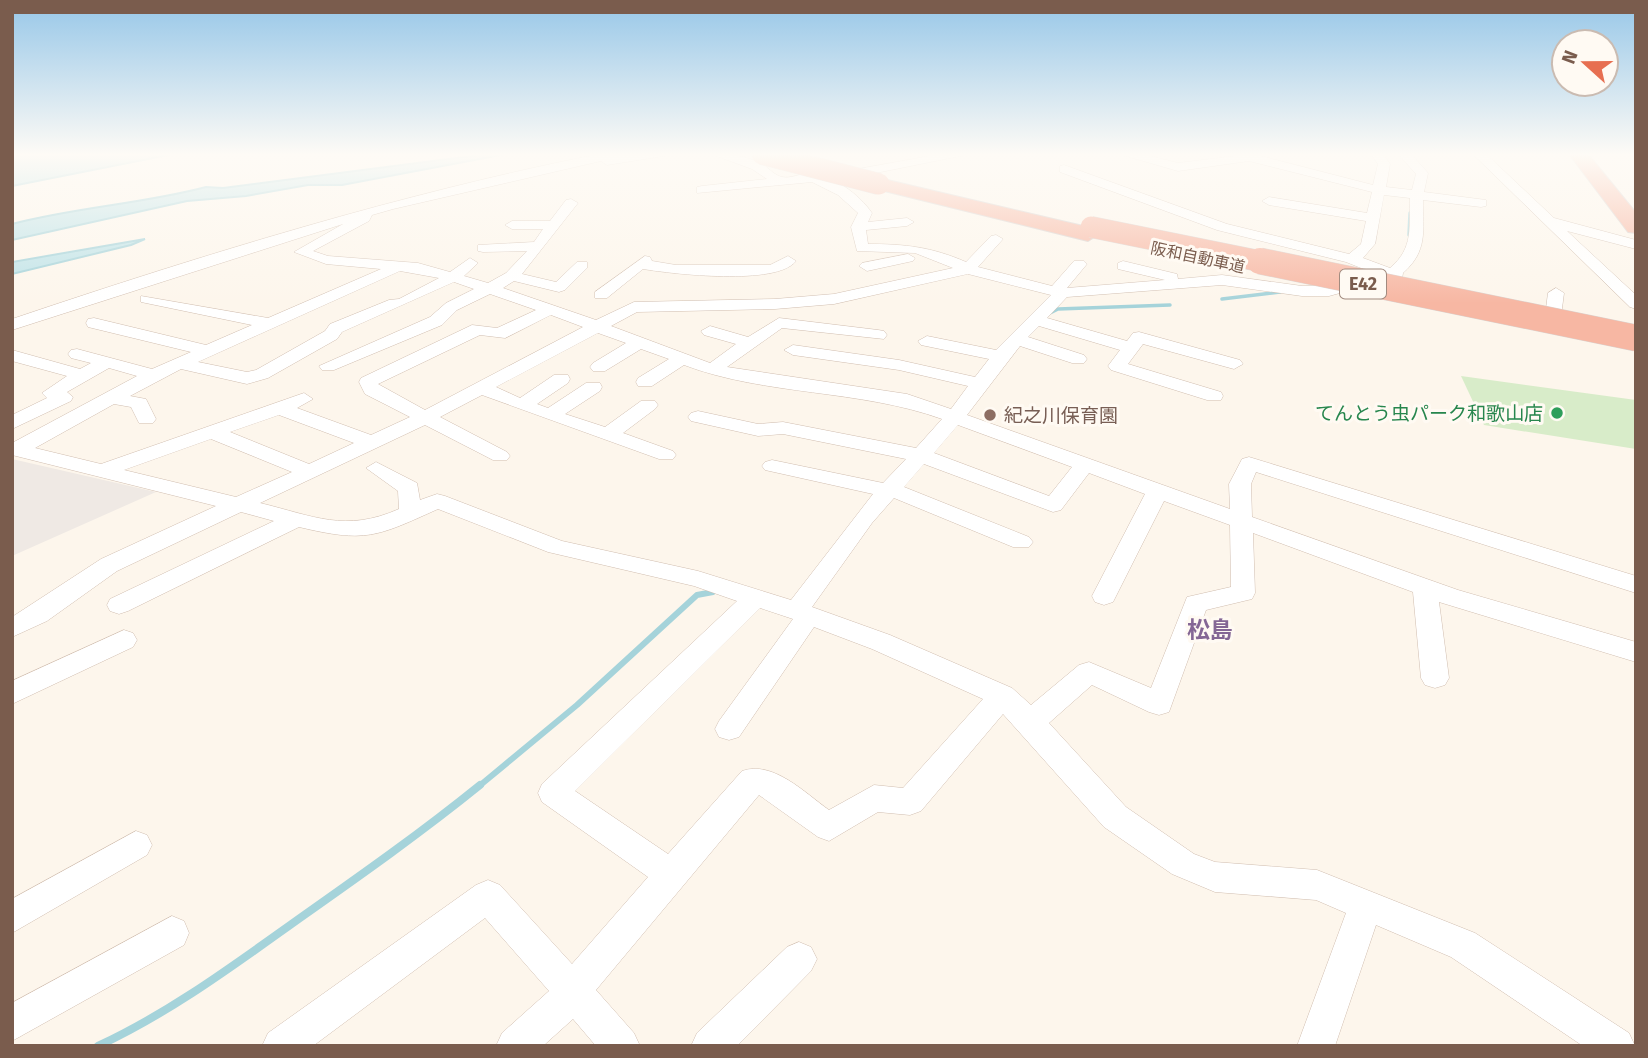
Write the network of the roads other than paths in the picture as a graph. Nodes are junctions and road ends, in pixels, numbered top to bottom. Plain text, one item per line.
1 (408, 203) edge
2 (571, 203) dead end
3 (857, 203) edge
4 (975, 203) edge
5 (1158, 203) edge
6 (1284, 203) edge
7 (1376, 203) edge
8 (1414, 203) edge
9 (1530, 203) edge
10 (1617, 203) edge
11 (367, 213) junction
12 (1374, 218) junction
13 (1549, 221) junction
14 (907, 222) dead end
15 (512, 225) dead end
16 (858, 227) junction
17 (1636, 227) edge
18 (544, 235) junction
19 (496, 236) dead end
20 (996, 239) dead end
21 (1636, 245) edge
22 (483, 248) dead end
23 (933, 253) junction
24 (1351, 260) junction
25 (788, 261) dead end
26 (470, 263) dead end
27 (861, 263) joint
28 (1079, 264) dead end
29 (582, 265) dead end
30 (401, 266) junction
31 (1123, 266) dead end
32 (968, 269) junction
33 (1389, 273) junction
34 (511, 276) junction
35 (453, 277) junction
36 (901, 284) junction
37 (1188, 284) junction
38 (615, 285) junction
39 (494, 289) junction
40 (1059, 292) junction
41 (1556, 293) dead end
42 (601, 295) dead end
43 (146, 299) dead end
44 (401, 301) joint
45 (1636, 304) edge
46 (655, 305) junction
47 (550, 309) junction
48 (1553, 316) junction
49 (1038, 321) junction
50 (94, 323) dead end
51 (267, 323) junction
52 (12, 326) edge
53 (596, 327) junction
54 (710, 331) dead end
55 (878, 335) dead end
56 (1020, 340) junction
57 (926, 341) dead end
58 (1635, 341) edge
59 (639, 343) junction
60 (750, 343) junction
61 (1130, 348) junction
62 (205, 350) junction
63 (793, 351) dead end
64 (77, 354) dead end
65 (12, 355) edge
66 (1000, 356) junction
67 (682, 359) junction
68 (1078, 359) dead end
69 (107, 362) junction
70 (177, 363) junction
71 (1234, 364) dead end
72 (328, 366) dead end
73 (859, 366) dead end
74 (599, 367) dead end
75 (711, 370) junction
76 (82, 375) junction
77 (153, 375) junction
78 (922, 378) dead end
79 (561, 379) dead end
80 (645, 382) dead end
81 (982, 384) junction
82 (481, 387) junction
83 (593, 387) dead end
84 (847, 390) junction
85 (1214, 396) dead end
86 (111, 398) junction
87 (304, 400) dead end
88 (907, 400) junction
89 (522, 405) junction
90 (648, 405) dead end
91 (279, 408) junction
92 (550, 415) junction
93 (698, 417) dead end
94 (955, 417) junction
95 (424, 418) junction
96 (146, 419) dead end
97 (12, 423) edge
98 (213, 432) junction
99 (608, 435) junction
100 (370, 442) junction
101 (15, 450) edge
102 (666, 455) dead end
103 (500, 456) dead end
104 (925, 457) junction
105 (1086, 464) junction
106 (772, 466) dead end
107 (109, 468) dead end
108 (376, 468) dead end
109 (306, 470) junction
110 (1158, 490) junction
111 (894, 491) junction
112 (235, 504) junction
113 (410, 511) junction
114 (296, 519) junction
115 (1243, 521) junction
116 (1021, 542) dead end
117 (1636, 585) edge
118 (1425, 587) junction
119 (1104, 596) dead end
120 (751, 602) junction
121 (119, 605) dead end
122 (802, 613) junction
123 (12, 628) edge
124 (124, 640) dead end
125 (1636, 652) edge
126 (1435, 678) dead end
127 (12, 693) edge
128 (1002, 696) junction
129 (1031, 722) junction
130 (729, 729) dead end
131 (136, 845) dead end
132 (671, 874) junction
133 (1365, 907) junction
134 (12, 917) edge
135 (172, 933) dead end
136 (799, 959) dead end
137 (573, 991) junction
138 (12, 1023) edge
139 (281, 1046) edge
140 (515, 1046) edge
141 (621, 1046) edge
142 (710, 1046) edge
143 (1316, 1046) edge
144 (1616, 1046) edge

1 - 11 street
2 - 18 street
3 - 16 street
4 - 58 highway, 阪和自動車道 / E42
5 - 24 street
6 - 12 street
7 - 12 street
8 - 33 street
9 - 13 street
10 - 17 highway
11 - 30 street
11 - 52 street
12 - 24 street
13 - 21 street
13 - 45 street
14 - 16 street
15 - 18 street
16 - 23 street
18 - 19 street
18 - 22 street
18 - 34 street
20 - 32 street
23 - 27 street
23 - 32 street
24 - 33 street
25 - 38 street
26 - 35 street
27 - 36 street
28 - 40 street
29 - 34 street
30 - 35 street
30 - 51 street
31 - 37 street
32 - 36 street
32 - 40 street
33 - 37 street
33 - 48 street
34 - 39 street
35 - 39 street
35 - 44 street
36 - 46 street
37 - 40 street
38 - 42 street
38 - 46 street
39 - 47 street
39 - 72 street
40 - 49 street
41 - 48 street
43 - 51 street
44 - 70 street
46 - 53 street
47 - 53 street
47 - 95 street
48 - 58 street
49 - 56 street
49 - 61 street
50 - 62 street
51 - 62 street
53 - 59 street
53 - 82 street
54 - 60 street
55 - 60 street
56 - 66 street
56 - 68 street
57 - 66 street
59 - 67 street
59 - 74 street
60 - 75 street
61 - 71 street
61 - 85 street
62 - 70 street
63 - 81 street
64 - 69 street
65 - 76 street
66 - 81 street
67 - 75 street
67 - 80 street
69 - 76 street
69 - 77 street
70 - 77 street
73 - 84 street
75 - 84 street
76 - 97 street
77 - 86 street
78 - 88 street
79 - 89 street
81 - 94 street
82 - 89 street
82 - 95 street
83 - 92 street
84 - 88 street
86 - 96 street
86 - 101 street
87 - 91 street
88 - 94 street
89 - 92 street
90 - 99 street
91 - 98 street
91 - 100 street
92 - 99 street
93 - 104 street
94 - 104 street
94 - 105 street
95 - 100 street
95 - 103 street
98 - 107 street
98 - 109 street
99 - 102 street
100 - 109 street
101 - 112 street
104 - 105 street
104 - 111 street
105 - 110 street
106 - 111 street
108 - 113 street
109 - 112 street
110 - 115 street
110 - 119 street
111 - 116 street
111 - 122 street
112 - 114 street
112 - 123 street
113 - 114 street
113 - 120 street
114 - 121 street
115 - 117 street
115 - 118 street
115 - 129 street
118 - 125 street
118 - 126 street
120 - 122 street
120 - 132 street
122 - 128 street
122 - 130 street
124 - 127 street
128 - 129 street
128 - 132 street
129 - 133 street
131 - 134 street
132 - 137 street
133 - 143 street
133 - 144 street
135 - 138 street
136 - 142 street
137 - 139 street
137 - 140 street
137 - 141 street

